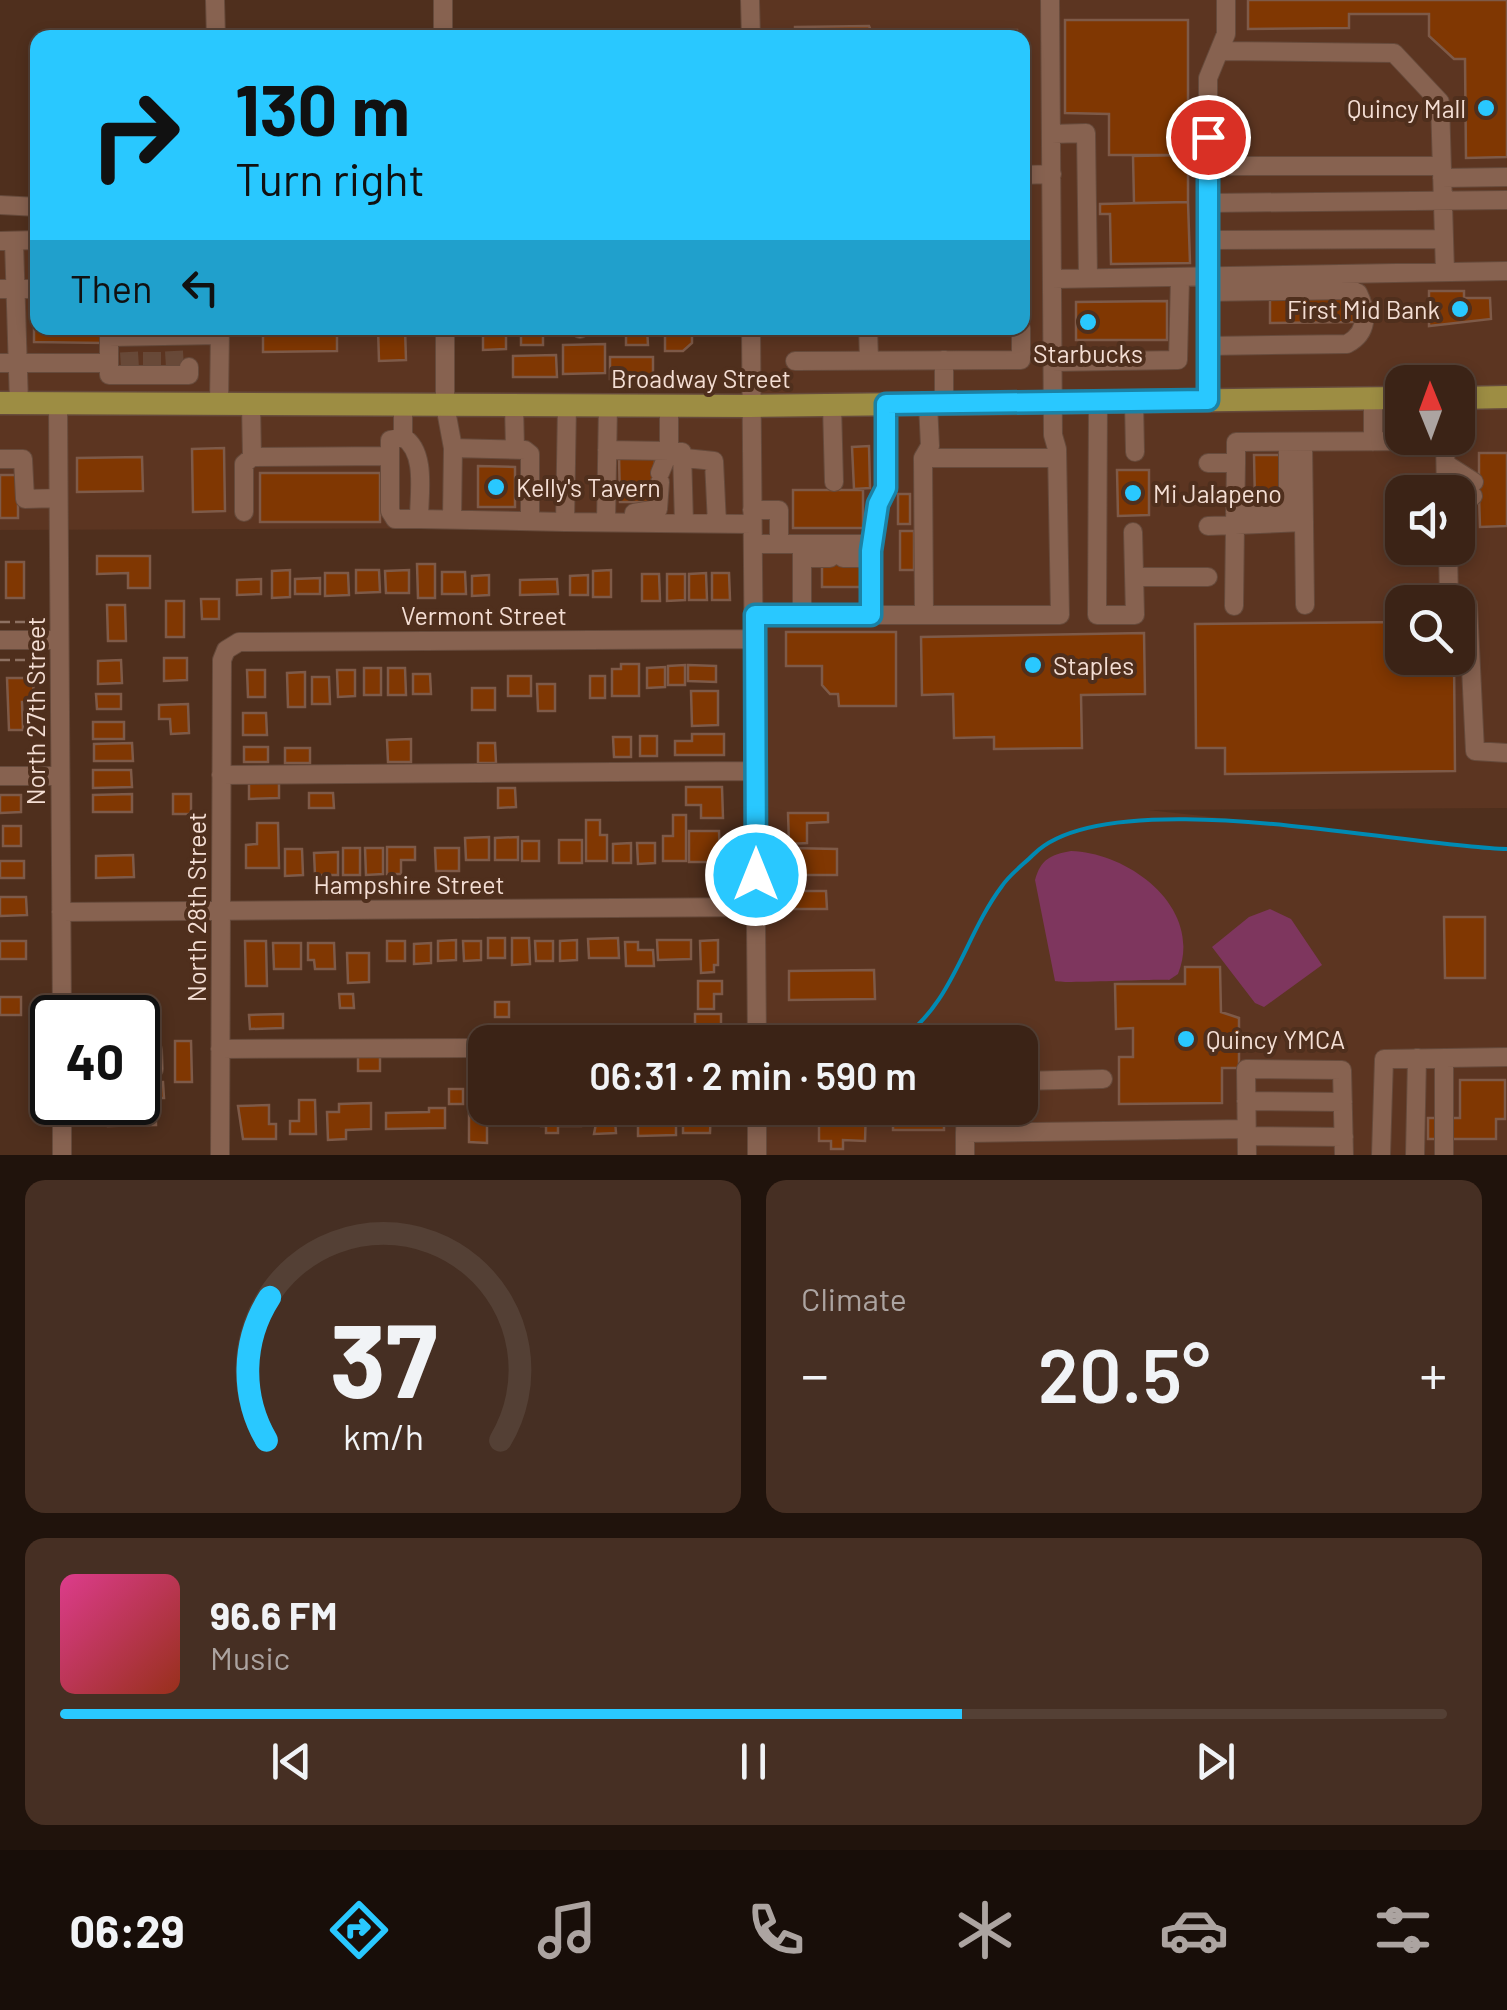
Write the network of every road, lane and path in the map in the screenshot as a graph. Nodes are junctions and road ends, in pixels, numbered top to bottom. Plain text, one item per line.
1 (215, 0) edge
2 (443, 0) edge
3 (750, 0) edge
4 (1050, 0) edge
5 (1226, 0) edge
6 (216, 30) edge
7 (443, 30) edge
8 (750, 30) edge
9 (1219, 52) junction
10 (1052, 134) junction
11 (1208, 166) junction
12 (1442, 172) junction
13 (1030, 174) edge
14 (1052, 174) junction
15 (1507, 177) edge
16 (1443, 200) junction
17 (1507, 200) edge
18 (1208, 203) junction
19 (0, 206) edge
20 (30, 206) edge
21 (1444, 239) junction
22 (1208, 240) junction
23 (7, 242) edge
24 (1507, 271) edge
25 (1445, 272) junction
26 (1052, 278) junction
27 (1088, 278) junction
28 (1180, 278) junction
29 (1208, 285) junction
30 (8, 289) edge
31 (109, 335) edge
32 (112, 335) edge
33 (210, 335) edge
34 (219, 335) edge
35 (445, 335) edge
36 (752, 335) edge
37 (868, 335) edge
38 (1021, 335) edge
39 (1208, 346) junction
40 (181, 348) edge
41 (141, 360) junction
42 (796, 360) dead end
43 (869, 360) junction
44 (944, 360) junction
45 (108, 362) junction
46 (1052, 362) junction
47 (9, 363) edge
48 (1507, 397) edge
49 (1475, 398) edge
50 (1373, 399) junction
51 (1385, 399) edge
52 (1208, 400) junction
53 (1098, 402) junction
54 (1134, 402) junction
55 (10, 403) edge
56 (58, 403) junction
57 (1052, 403) junction
58 (146, 404) junction
59 (219, 404) junction
60 (250, 404) junction
61 (403, 404) junction
62 (446, 404) junction
63 (886, 404) junction
64 (936, 404) junction
65 (514, 405) junction
66 (567, 405) junction
67 (608, 405) junction
68 (668, 405) junction
69 (832, 405) junction
70 (750, 406) junction
71 (403, 438) junction
72 (1296, 442) junction
73 (1373, 442) junction
74 (452, 448) junction
75 (515, 449) junction
76 (607, 450) junction
77 (1135, 452) dead end
78 (677, 454) junction
79 (389, 456) junction
80 (252, 457) junction
81 (0, 458) edge
82 (923, 458) junction
83 (1057, 458) junction
84 (1208, 463) dead end
85 (1236, 463) junction
86 (1446, 464) junction
87 (1446, 475) edge
88 (1454, 475) edge
89 (834, 482) dead end
90 (58, 498) junction
91 (244, 512) dead end
92 (752, 517) junction
93 (1235, 518) junction
94 (418, 519) junction
95 (452, 520) junction
96 (530, 521) junction
97 (566, 522) junction
98 (614, 522) junction
99 (1304, 522) junction
100 (684, 523) junction
101 (717, 524) junction
102 (1208, 526) dead end
103 (1134, 532) dead end
104 (753, 544) junction
105 (779, 544) junction
106 (802, 551) junction
107 (872, 551) junction
108 (1134, 577) junction
109 (1208, 577) dead end
110 (1234, 606) dead end
111 (1305, 606) dead end
112 (755, 615) junction
113 (871, 615) junction
114 (924, 615) junction
115 (1060, 615) junction
116 (1097, 615) junction
117 (802, 616) junction
118 (0, 622) edge
119 (59, 631) junction
120 (756, 639) junction
121 (0, 640) edge
122 (0, 660) edge
123 (60, 660) junction
124 (222, 660) joint
125 (1466, 675) edge
126 (1507, 753) edge
127 (756, 771) junction
128 (221, 774) junction
129 (0, 776) edge
130 (60, 776) junction
131 (756, 907) junction
132 (221, 911) junction
133 (61, 912) junction
134 (62, 995) edge
135 (757, 1025) edge
136 (468, 1048) edge
137 (220, 1049) junction
138 (1507, 1057) edge
139 (1417, 1058) junction
140 (1444, 1058) junction
141 (1103, 1079) dead end
142 (1038, 1081) edge
143 (1246, 1101) junction
144 (1343, 1102) junction
145 (62, 1125) edge
146 (757, 1125) edge
147 (965, 1125) edge
148 (965, 1133) junction
149 (1247, 1140) edge
150 (1344, 1146) edge
151 (62, 1155) edge
152 (220, 1155) edge
153 (757, 1155) edge
154 (965, 1155) edge
155 (1381, 1155) edge
156 (1415, 1155) edge
157 (1444, 1155) edge

1 - 6 street
2 - 7 street
3 - 8 street
4 - 10 street
5 - 9 street
9 - 11 street
9 - 12 street
10 - 14 street
10 - 27 street
11 - 12 street
11 - 18 street
12 - 15 street
12 - 16 street
13 - 14 street
14 - 26 street
16 - 17 street
16 - 18 street
16 - 21 street
18 - 22 street
19 - 20 street
21 - 22 street
21 - 25 street
22 - 29 street
23 - 30 street
24 - 25 street
25 - 29 street
26 - 27 street
26 - 46 street
27 - 28 street
28 - 29 street
28 - 46 street
29 - 39 street
29 - 39 street
30 - 47 street
31 - 45 street
32 - 41 street
33 - 40 street
34 - 59 street
35 - 62 street
36 - 70 street
37 - 43 street
38 - 44 street
39 - 52 street
40 - 41 street
40 - 41 street
41 - 45 street
41 - 58 street
42 - 43 street
43 - 44 street
44 - 64 street
45 - 47 street
46 - 57 street
47 - 55 street
48 - 49 main road
50 - 51 main road, Broadway Street
50 - 52 main road, Broadway Street
50 - 73 street
52 - 54 main road, Broadway Street
53 - 54 main road, Broadway Street
53 - 57 main road, Broadway Street
53 - 116 street
54 - 77 street
55 - 56 main road, Broadway Street
56 - 58 main road, Broadway Street
56 - 90 street, North 27th Street
57 - 64 main road, Broadway Street
57 - 83 street
58 - 59 main road, Broadway Street
59 - 60 main road, Broadway Street
60 - 61 main road, Broadway Street
60 - 80 street
61 - 62 main road, Broadway Street
61 - 71 street
62 - 65 main road, Broadway Street
62 - 74 street
63 - 64 main road, Broadway Street
63 - 69 main road, Broadway Street
63 - 107 street
64 - 82 street
65 - 66 main road, Broadway Street
65 - 75 street
66 - 67 main road, Broadway Street
66 - 97 street
67 - 68 main road, Broadway Street
67 - 76 street
68 - 70 main road, Broadway Street
68 - 78 street
69 - 70 main road, Broadway Street
69 - 89 street
70 - 92 street
71 - 79 street
71 - 94 street
72 - 73 street
72 - 85 street
72 - 93 street
72 - 99 street
73 - 86 street
74 - 75 street
74 - 95 street
75 - 96 street
76 - 78 street
76 - 98 street
78 - 98 street
78 - 100 street
78 - 101 street
79 - 80 street
79 - 94 street
80 - 91 street
81 - 90 street
82 - 83 street
82 - 114 street
83 - 115 street
84 - 85 street
85 - 93 street
86 - 87 street
86 - 88 street
90 - 119 street, North 27th Street
92 - 101 street
92 - 104 street
92 - 105 street
93 - 99 street
93 - 102 street
93 - 110 street
94 - 95 street
95 - 96 street
96 - 97 street
97 - 98 street
98 - 100 street
99 - 111 street
100 - 101 street
103 - 108 street
104 - 105 street
104 - 112 street
105 - 106 street
106 - 107 street
106 - 107 street
106 - 117 street
107 - 113 street
108 - 109 street
108 - 116 street
112 - 117 street
112 - 120 street
113 - 114 street
113 - 117 street
114 - 115 street
115 - 116 street
118 - 119 path
119 - 121 street
119 - 123 street, North 27th Street
120 - 124 street, Vermont Street
120 - 127 street
122 - 123 path
123 - 130 street, North 27th Street
124 - 128 street, North 28th Street
125 - 126 street
127 - 128 street
127 - 131 street
128 - 132 street, North 28th Street
129 - 130 street
130 - 133 street, North 27th Street
131 - 132 street, Hampshire Street
131 - 135 street
132 - 133 street, Hampshire Street
132 - 137 street, North 28th Street
133 - 134 street, North 27th Street
136 - 137 street
137 - 152 street, North 28th Street
138 - 140 street
139 - 140 street
139 - 155 street
139 - 156 street
140 - 157 street
141 - 142 street
143 - 144 street
143 - 144 street
143 - 149 street
144 - 150 street
145 - 151 street
146 - 153 street
147 - 148 street
148 - 149 street
148 - 154 street
149 - 150 street

